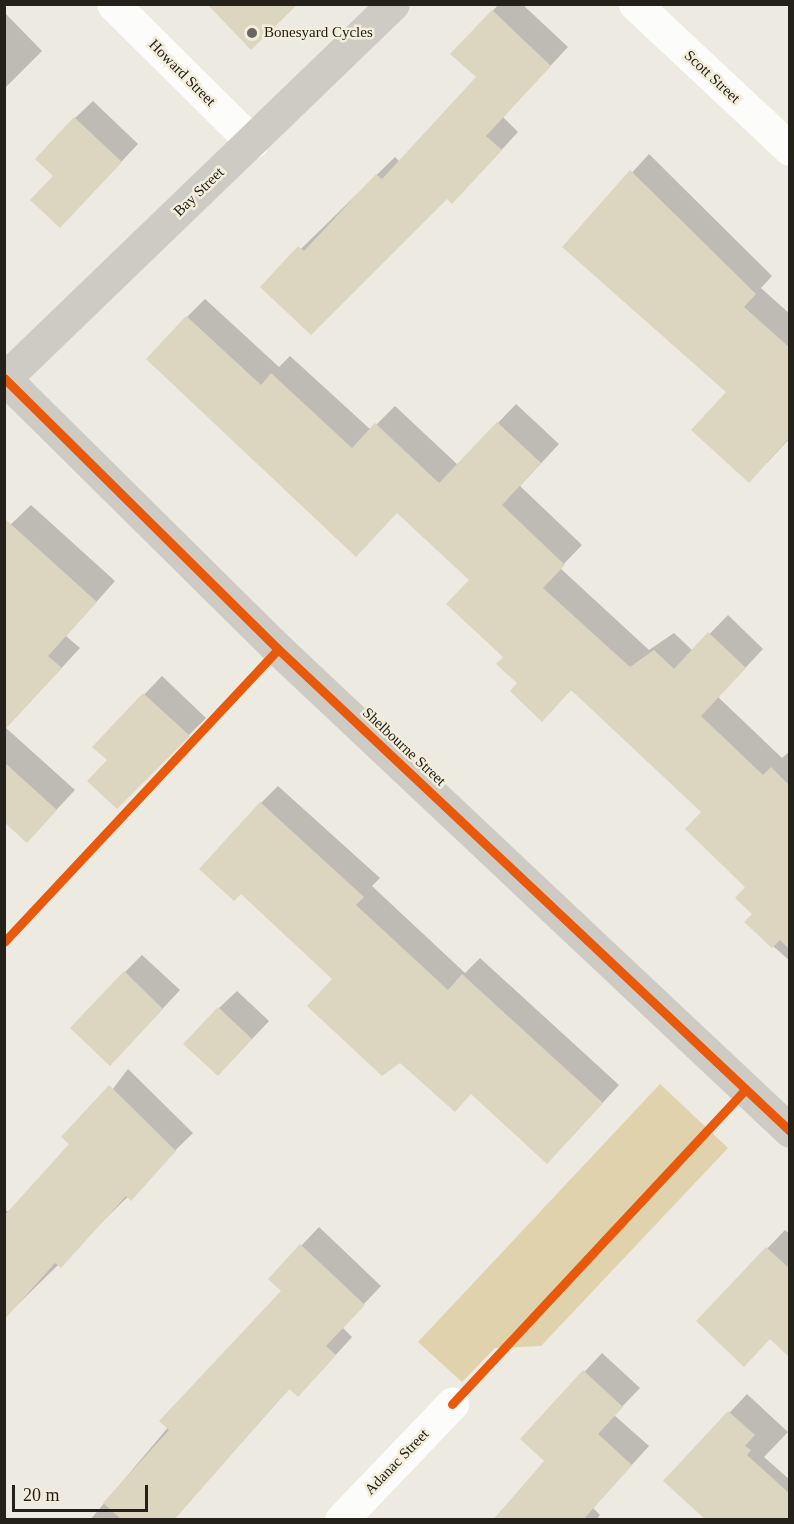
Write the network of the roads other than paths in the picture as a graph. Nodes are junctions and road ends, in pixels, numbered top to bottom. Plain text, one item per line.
1 (113, 4) edge
2 (393, 4) edge
3 (635, 4) edge
4 (252, 142) junction
5 (789, 149) edge
6 (5, 379) edge
7 (789, 1131) edge
8 (453, 1404) dead end
9 (342, 1520) edge

1 - 4 street, Howard Street
2 - 4 main road, Bay Street
3 - 5 street, Scott Street
4 - 6 main road, Bay Street
6 - 7 main road, Shelbourne Street
8 - 9 street, Adanac Street

